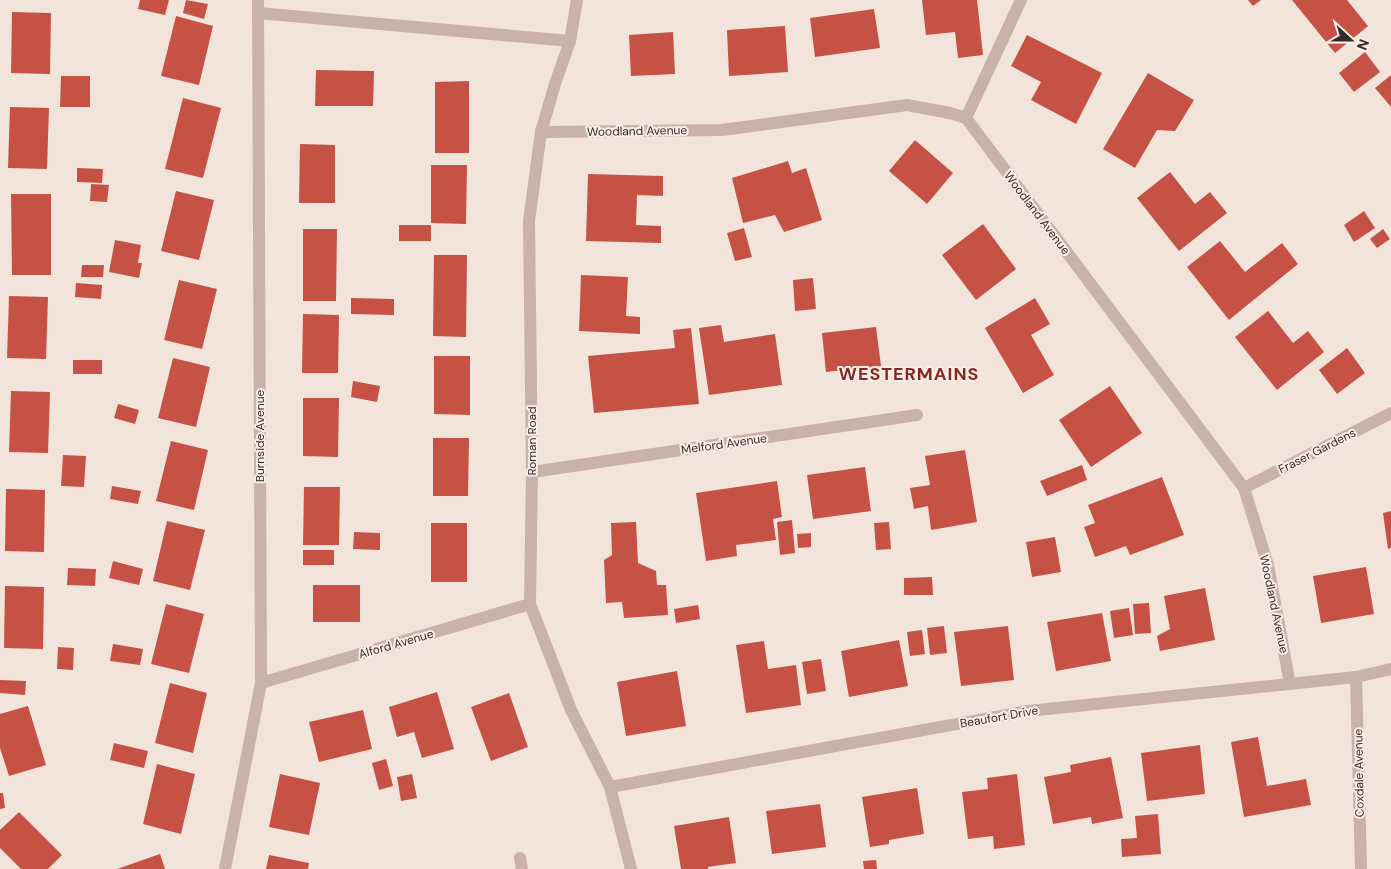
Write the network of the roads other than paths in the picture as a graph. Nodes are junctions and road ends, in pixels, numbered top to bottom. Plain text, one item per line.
1 (577, 0) edge
2 (1021, 0) edge
3 (258, 6) edge
4 (570, 41) junction
5 (966, 118) junction
6 (542, 132) junction
7 (1391, 414) edge
8 (917, 416) dead end
9 (532, 472) junction
10 (1244, 488) junction
11 (530, 604) junction
12 (1391, 669) edge
13 (1356, 677) junction
14 (261, 683) junction
15 (1290, 684) junction
16 (610, 787) junction
17 (225, 869) edge
18 (632, 869) edge
19 (1361, 869) edge

1 - 4 street, Roman Road
2 - 5 street
3 - 4 street
3 - 14 street, Burnside Avenue
4 - 6 street, Roman Road
5 - 6 street, Woodland Avenue
5 - 10 street, Woodland Avenue
6 - 9 street, Roman Road
7 - 10 street, Fraser Gardens
8 - 9 street, Melford Avenue
9 - 11 street, Roman Road
10 - 15 street, Woodland Avenue
11 - 14 street, Alford Avenue
11 - 16 street, Roman Road
12 - 13 street, Beaufort Drive
13 - 15 street, Beaufort Drive
13 - 19 street, Coxdale Avenue
14 - 17 street, Burnside Avenue
15 - 16 street, Beaufort Drive
16 - 18 street, Roman Road

